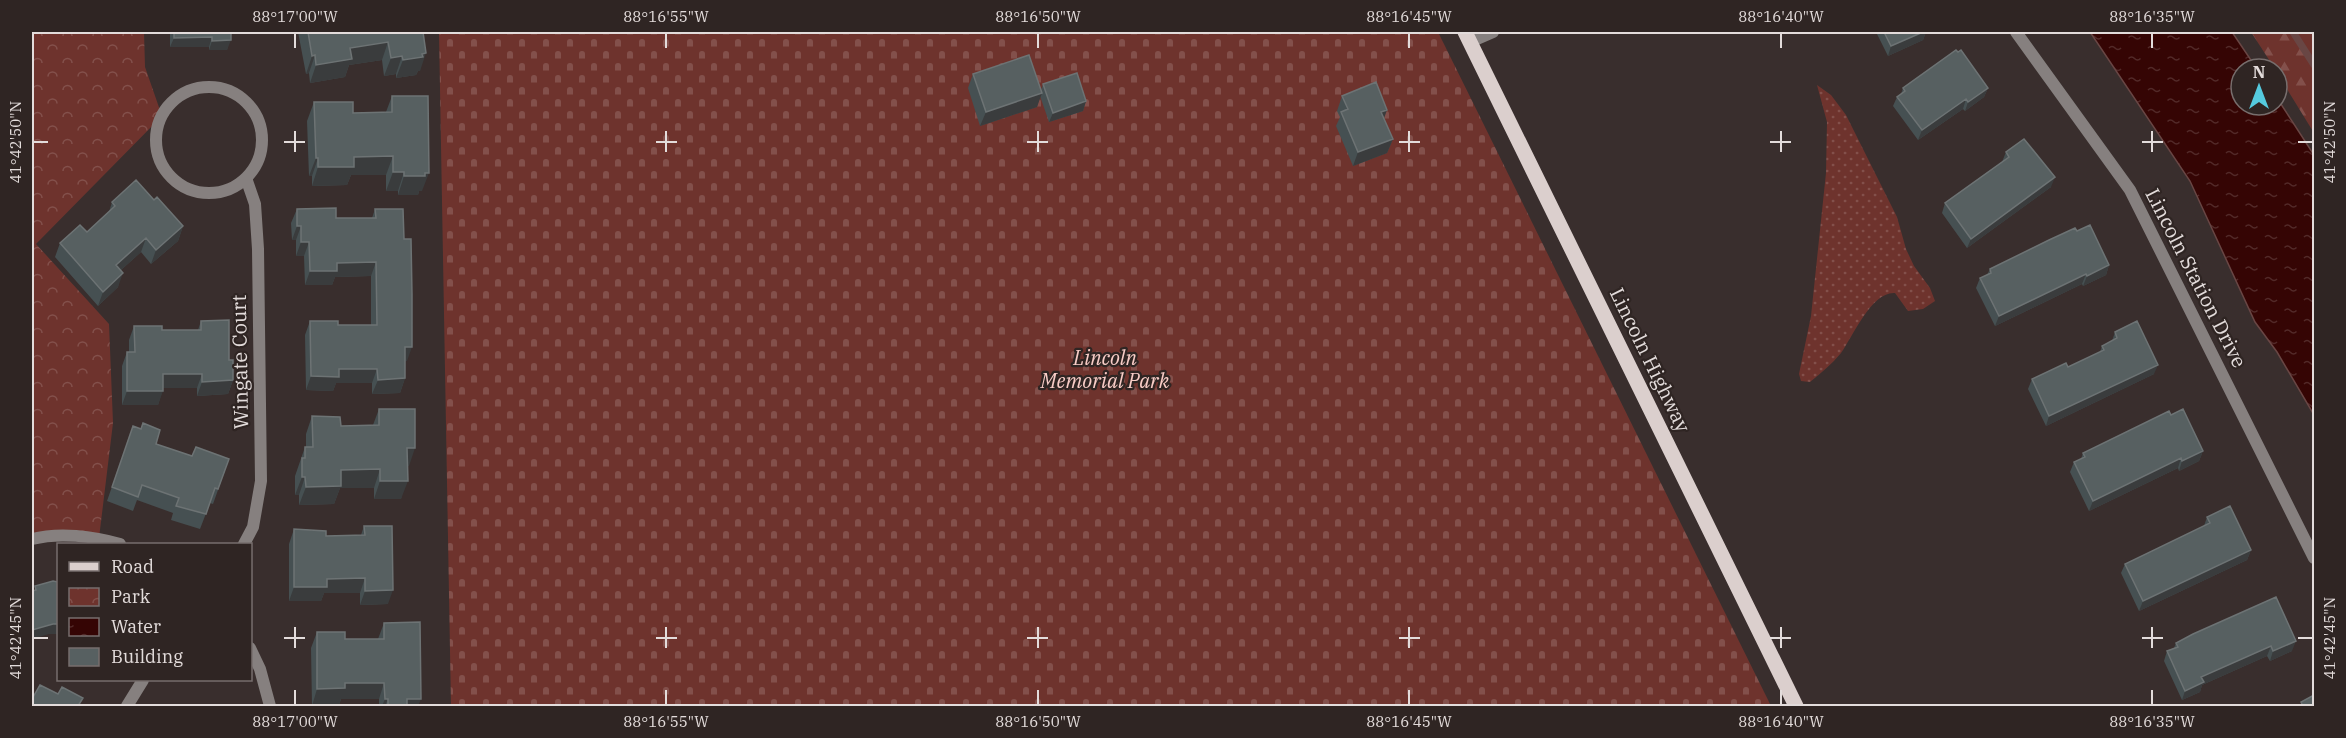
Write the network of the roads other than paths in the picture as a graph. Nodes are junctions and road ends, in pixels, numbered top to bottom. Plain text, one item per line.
1 (1493, 32) edge
2 (2016, 32) edge
3 (1468, 37) edge
4 (246, 178) junction
5 (32, 539) edge
6 (116, 543) edge
7 (245, 543) edge
8 (2314, 558) edge
9 (252, 652) edge
10 (142, 681) edge
11 (127, 706) edge
12 (270, 706) edge
13 (1796, 706) edge

1 - 3 street
2 - 8 street, Lincoln Station Drive
3 - 13 main road, Lincoln Highway
4 - 4 street
4 - 7 street, Wingate Court
5 - 6 street
9 - 12 street
10 - 11 street

